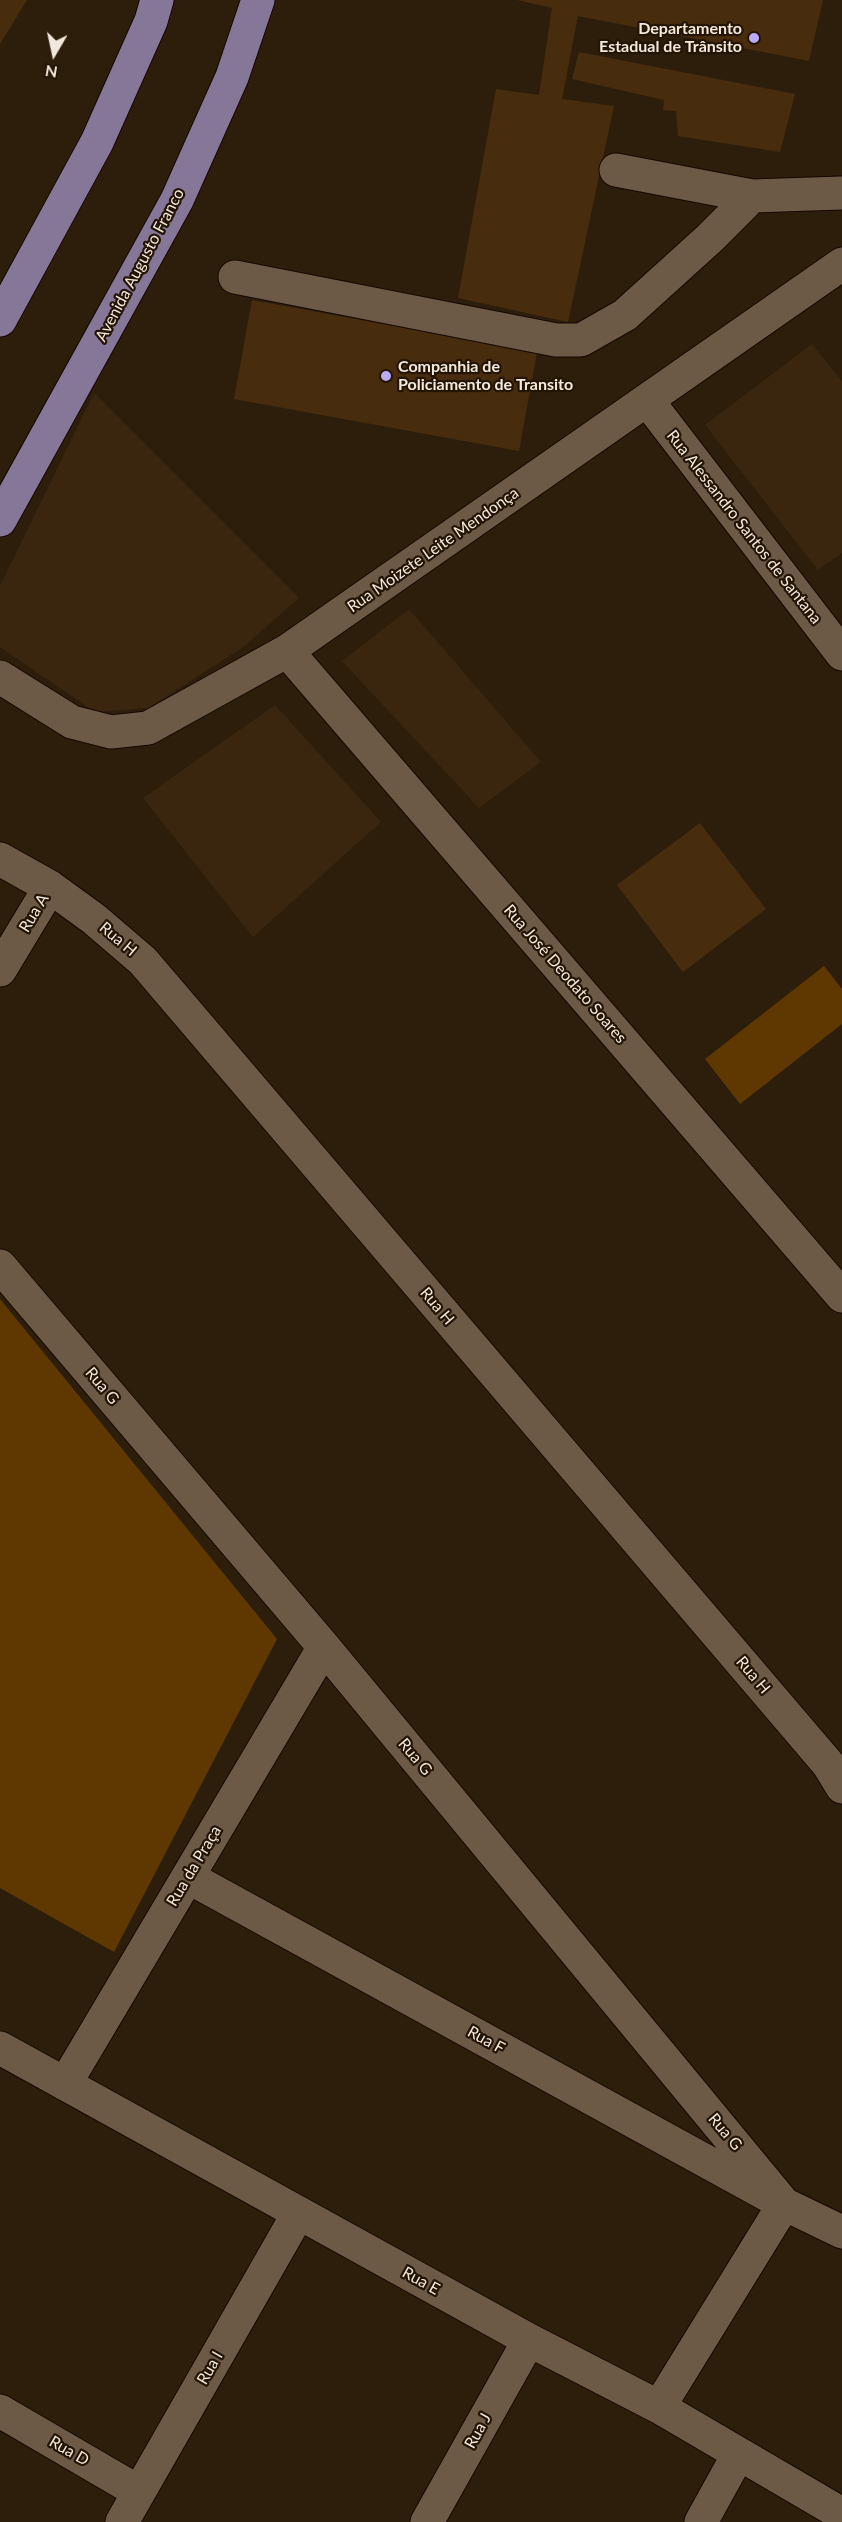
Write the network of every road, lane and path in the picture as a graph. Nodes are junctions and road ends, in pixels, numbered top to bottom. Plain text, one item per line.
1 (157, 0) edge
2 (258, 0) edge
3 (616, 170) dead end
4 (842, 193) edge
5 (752, 196) junction
6 (842, 264) edge
7 (235, 277) dead end
8 (0, 320) edge
9 (647, 400) junction
10 (0, 520) edge
11 (287, 651) junction
12 (842, 654) edge
13 (0, 677) edge
14 (0, 859) edge
15 (50, 887) junction
16 (0, 970) edge
17 (0, 1266) edge
18 (842, 1296) edge
19 (324, 1647) junction
20 (842, 1787) edge
21 (188, 1876) junction
22 (0, 2048) edge
23 (65, 2084) junction
24 (784, 2204) junction
25 (298, 2214) junction
26 (842, 2232) edge
27 (529, 2340) junction
28 (659, 2407) junction
29 (0, 2411) edge
30 (738, 2455) junction
31 (139, 2492) junction
32 (842, 2514) edge
33 (123, 2522) edge
34 (428, 2522) edge
35 (701, 2522) edge

1 - 8 main road
2 - 10 main road, Avenida Augusto Franco
3 - 5 street
4 - 5 street
5 - 7 street
6 - 9 street, Rua Moizete Leite Mendonça
9 - 11 street, Rua Moizete Leite Mendonça
9 - 12 street, Rua Alessandro Santos de Santana
11 - 13 street, Rua Moizete Leite Mendonça
11 - 18 street, Rua José Deodato Soares
14 - 15 street, Rua H
15 - 16 street, Rua A
15 - 20 street, Rua H
17 - 19 street, Rua G
19 - 21 street, Rua da Praça
19 - 24 street, Rua G
21 - 23 street, Rua da Praça
21 - 24 street, Rua F
22 - 23 street, Rua E
23 - 25 street, Rua E
24 - 26 street, Rua G
24 - 28 street
25 - 27 street, Rua E
25 - 31 street, Rua I
27 - 28 street, Rua E
27 - 34 street, Rua J
28 - 30 street, Rua E
29 - 31 street, Rua D
30 - 32 street, Rua E
30 - 35 street
31 - 33 street, Rua I

